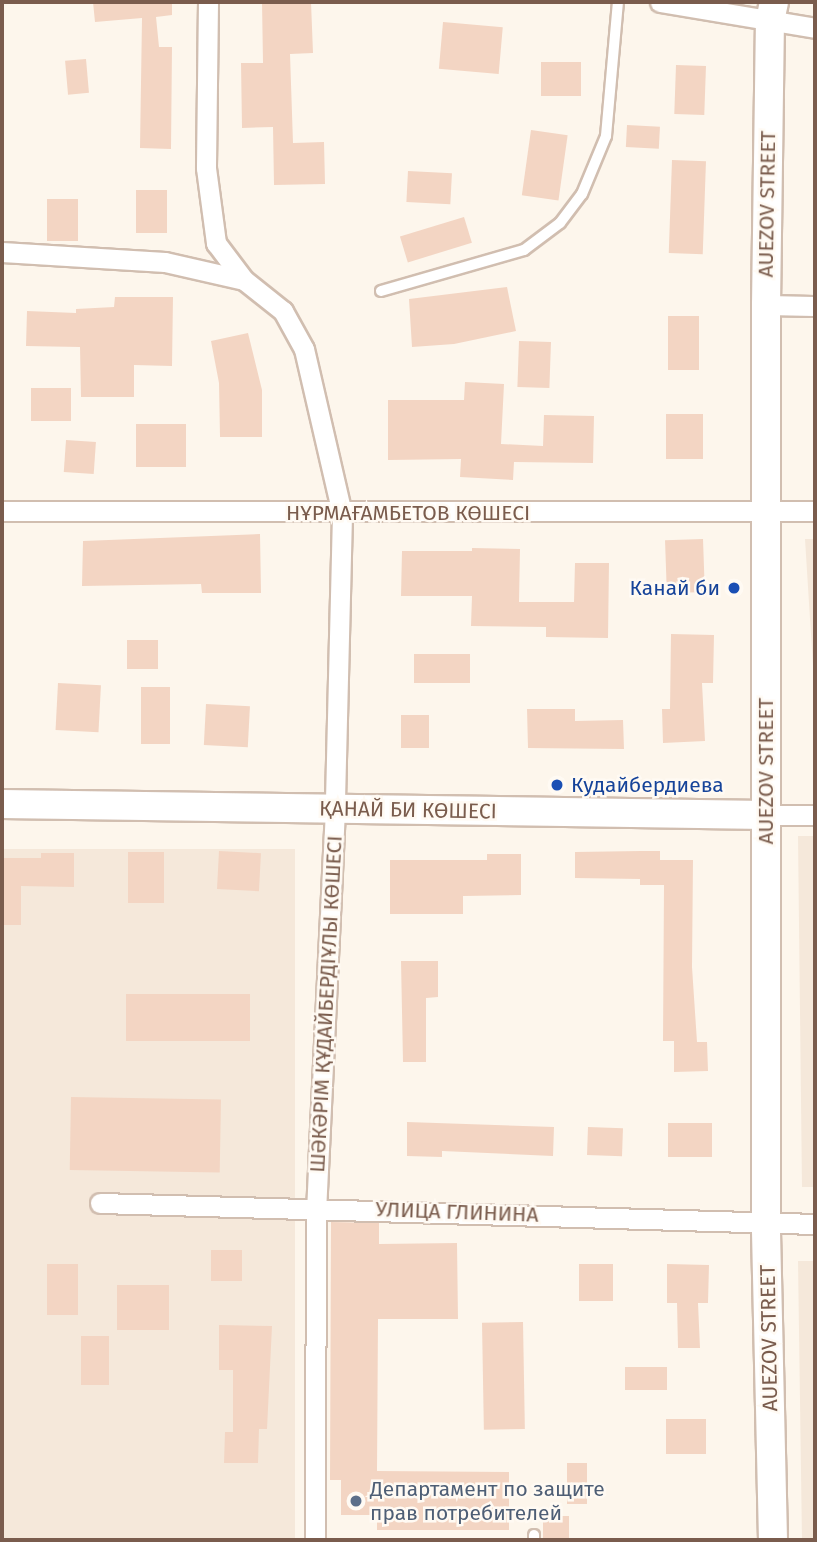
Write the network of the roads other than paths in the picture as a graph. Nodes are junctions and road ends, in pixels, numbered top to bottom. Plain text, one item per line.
1 (208, 2) edge
2 (618, 2) edge
3 (660, 2) edge
4 (772, 11) edge
5 (815, 28) edge
6 (2, 252) edge
7 (244, 280) junction
8 (381, 291) dead end
9 (766, 306) junction
10 (815, 306) edge
11 (2, 511) edge
12 (768, 511) junction
13 (815, 511) edge
14 (342, 514) junction
15 (2, 804) edge
16 (335, 809) junction
17 (766, 815) junction
18 (815, 815) edge
19 (100, 1203) dead end
20 (316, 1206) junction
21 (766, 1224) junction
22 (815, 1224) edge
23 (315, 1540) edge
24 (773, 1540) edge

1 - 7 street, ШӘКӘРІМ ҚҰДАЙБЕРДІҰЛЫ КӨШЕСІ
2 - 8 lane
3 - 4 street
4 - 5 street
4 - 9 main road, AUEZOV STREET
6 - 7 street
7 - 14 street, ШӘКӘРІМ ҚҰДАЙБЕРДІҰЛЫ КӨШЕСІ
9 - 10 street
9 - 12 main road, AUEZOV STREET
11 - 14 street, НҰРМАҒАМБЕТОВ КӨШЕСІ
12 - 13 street, НҰРМАҒАМБЕТОВ КӨШЕСІ
12 - 14 street, НҰРМАҒАМБЕТОВ КӨШЕСІ
12 - 17 main road, AUEZOV STREET
14 - 16 street, ШӘКӘРІМ ҚҰДАЙБЕРДІҰЛЫ КӨШЕСІ
15 - 16 main road, ҚАНАЙ БИ КӨШЕСІ
16 - 17 main road, ҚАНАЙ БИ КӨШЕСІ
16 - 20 street, ШӘКӘРІМ ҚҰДАЙБЕРДІҰЛЫ КӨШЕСІ
17 - 18 street, ҚАНАЙ БИ КӨШЕСІ
17 - 21 main road, AUEZOV STREET
19 - 20 street, УЛИЦА ГЛИНИНА
20 - 21 street, УЛИЦА ГЛИНИНА
20 - 23 street, ШӘКӘРІМ ҚҰДАЙБЕРДІҰЛЫ КӨШЕСІ
21 - 22 street, УЛИЦА ГЛИНИНА
21 - 24 main road, AUEZOV STREET

